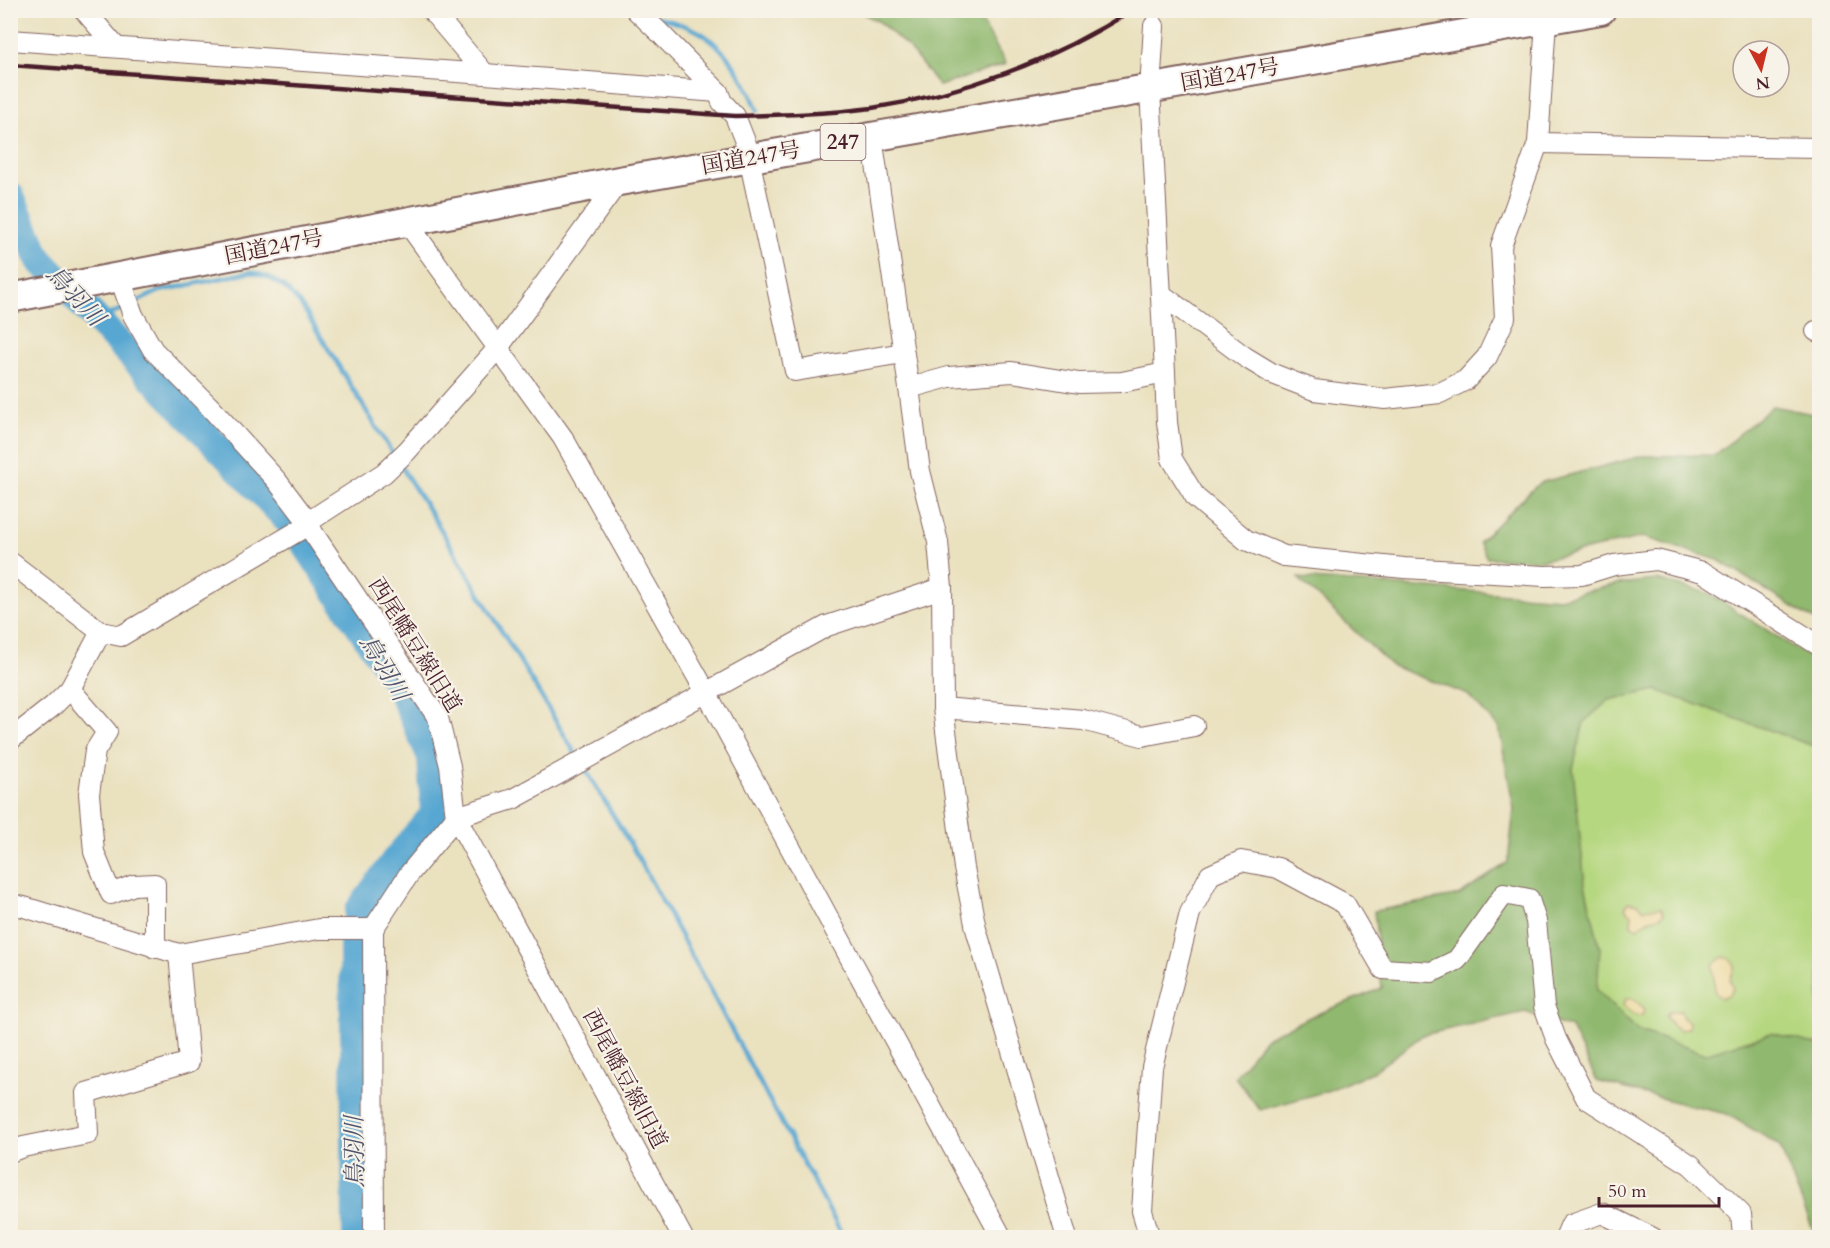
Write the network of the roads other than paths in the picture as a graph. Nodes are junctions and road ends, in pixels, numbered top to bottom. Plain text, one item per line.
1 (84, 10) edge
2 (431, 10) edge
3 (636, 10) edge
4 (1601, 10) edge
5 (1545, 16) edge
6 (1154, 26) dead end
7 (10, 40) edge
8 (116, 47) junction
9 (485, 74) junction
10 (1150, 89) junction
11 (718, 92) junction
12 (872, 137) junction
13 (1538, 143) junction
14 (1820, 148) edge
15 (748, 159) junction
16 (619, 181) junction
17 (406, 221) junction
18 (123, 286) junction
19 (1161, 294) junction
20 (10, 298) edge
21 (498, 348) junction
22 (903, 353) junction
23 (1165, 372) junction
24 (909, 388) junction
25 (300, 528) junction
26 (10, 562) edge
27 (942, 588) junction
28 (101, 632) junction
29 (1820, 646) edge
30 (70, 688) junction
31 (707, 694) junction
32 (943, 708) junction
33 (1194, 726) dead end
34 (10, 740) edge
35 (456, 817) junction
36 (10, 904) edge
37 (373, 929) junction
38 (156, 948) junction
39 (179, 954) junction
40 (10, 1152) edge
41 (374, 1238) edge
42 (683, 1238) edge
43 (1002, 1238) edge
44 (1067, 1238) edge
45 (1150, 1238) edge
46 (1565, 1238) edge
47 (1653, 1238) edge
48 (1741, 1238) edge

1 - 8 street
2 - 9 street
3 - 11 street
4 - 5 highway, 国道247号 / 247
5 - 10 highway, 国道247号 / 247
5 - 13 street
6 - 10 street
7 - 8 street
8 - 9 street
9 - 11 street
10 - 12 highway, 国道247号 / 247
10 - 19 street
11 - 15 street
12 - 15 highway, 国道247号 / 247
12 - 22 street
13 - 14 street
13 - 19 street
15 - 16 highway, 国道247号 / 247
15 - 22 street
16 - 17 highway, 国道247号 / 247
16 - 21 street
17 - 18 highway, 国道247号 / 247
17 - 21 street
18 - 20 highway, 国道247号 / 247
18 - 25 street, 西尾幡豆線旧道
19 - 23 street
21 - 25 street
21 - 31 street
22 - 24 street
23 - 24 street
23 - 29 street
24 - 27 street
25 - 28 street
25 - 35 street, 西尾幡豆線旧道
26 - 28 street
27 - 31 street
27 - 32 street
28 - 30 street
30 - 34 street
30 - 38 street
31 - 35 street
31 - 43 street
32 - 33 street
32 - 44 street
35 - 37 street
35 - 42 street, 西尾幡豆線旧道
36 - 38 street
37 - 39 street
37 - 41 street
38 - 39 street
39 - 40 street
45 - 48 street
46 - 47 street

